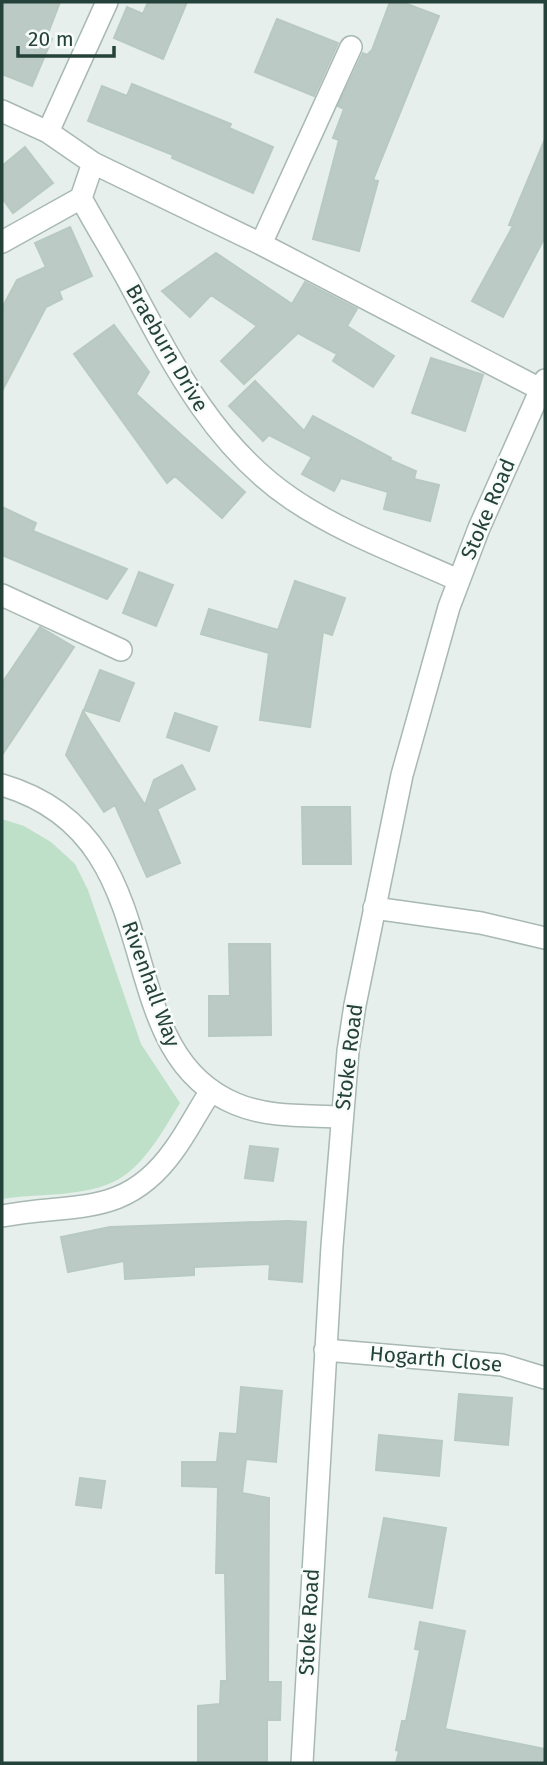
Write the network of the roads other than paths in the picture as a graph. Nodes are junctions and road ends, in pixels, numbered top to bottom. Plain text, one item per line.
1 (107, 2) edge
2 (351, 47) dead end
3 (2, 111) edge
4 (48, 132) junction
5 (93, 163) junction
6 (81, 198) junction
7 (2, 242) edge
8 (261, 244) junction
9 (543, 385) edge
10 (458, 580) junction
11 (2, 595) edge
12 (121, 650) dead end
13 (2, 785) edge
14 (374, 908) junction
15 (545, 938) edge
16 (211, 1091) junction
17 (342, 1117) junction
18 (2, 1216) edge
19 (325, 1350) junction
20 (545, 1378) edge
21 (302, 1763) edge

1 - 4 street
2 - 8 street
3 - 4 street
4 - 5 street
5 - 6 street
5 - 8 street
6 - 7 street
6 - 10 street, Braeburn Drive
8 - 9 street
9 - 10 street, Stoke Road
10 - 14 street, Stoke Road
11 - 12 street
13 - 16 street, Rivenhall Way
14 - 15 street
14 - 17 street, Stoke Road
16 - 17 street, Rivenhall Way
16 - 18 street
17 - 19 street, Stoke Road
19 - 20 street, Hogarth Close
19 - 21 street, Stoke Road

